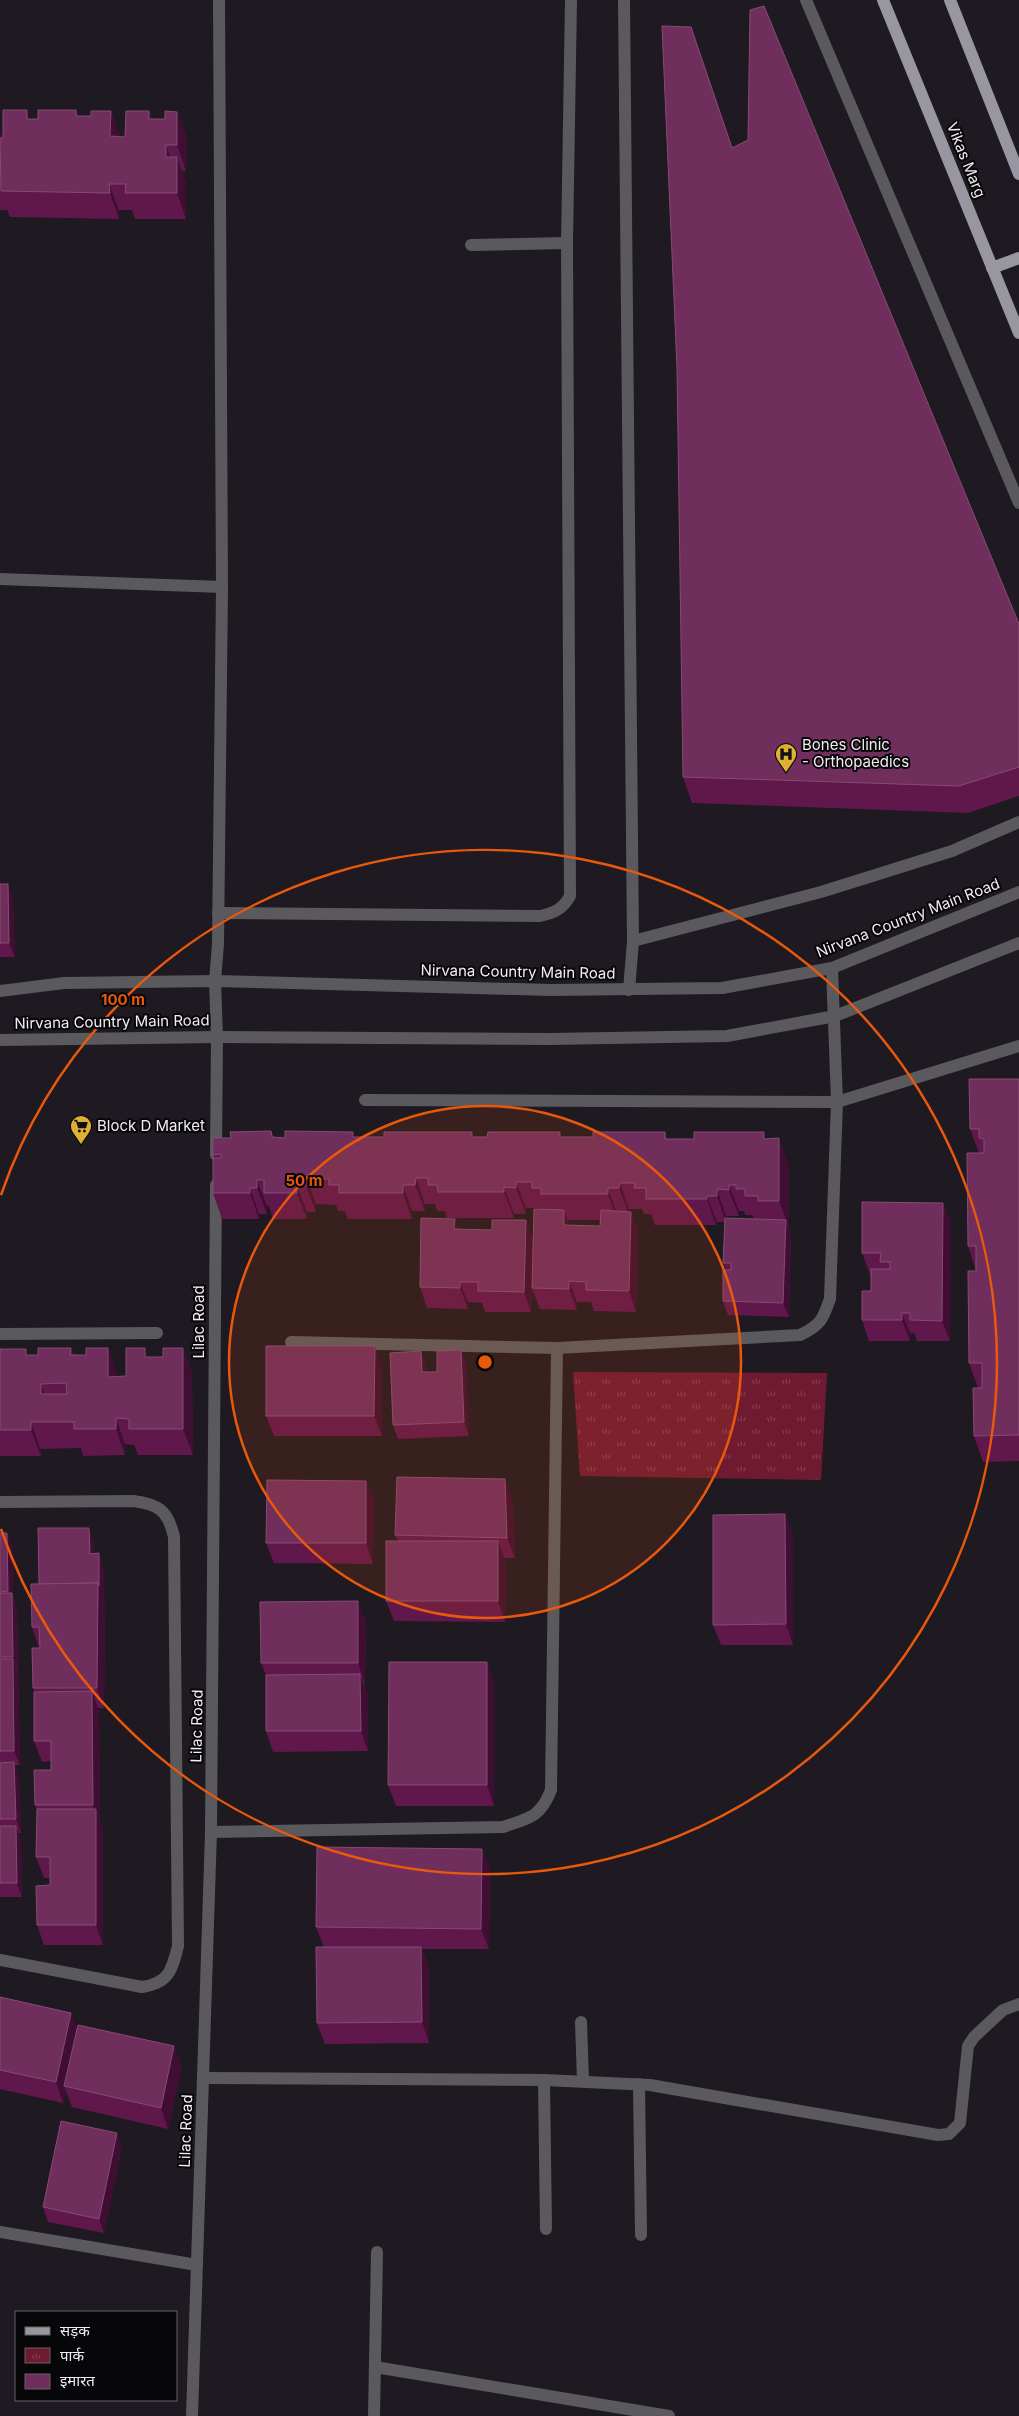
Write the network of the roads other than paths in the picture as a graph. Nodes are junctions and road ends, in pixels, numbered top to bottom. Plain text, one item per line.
1 (219, 0) edge
2 (571, 0) edge
3 (624, 0) edge
4 (806, 0) edge
5 (883, 0) edge
6 (950, 0) edge
7 (1019, 174) edge
8 (567, 243) junction
9 (471, 245) dead end
10 (1019, 258) edge
11 (992, 268) junction
12 (1019, 333) edge
13 (1019, 503) edge
14 (0, 579) edge
15 (222, 587) junction
16 (1019, 822) edge
17 (1019, 892) edge
18 (218, 913) junction
19 (633, 941) junction
20 (1019, 943) edge
21 (832, 968) junction
22 (215, 982) junction
23 (629, 990) junction
24 (0, 991) edge
25 (836, 1016) junction
26 (217, 1037) junction
27 (0, 1040) edge
28 (1019, 1046) edge
29 (365, 1100) dead end
30 (837, 1102) junction
31 (156, 1333) dead end
32 (0, 1334) edge
33 (291, 1342) dead end
34 (557, 1348) junction
35 (0, 1502) edge
36 (211, 1832) junction
37 (0, 1960) edge
38 (1019, 2004) edge
39 (581, 2022) dead end
40 (205, 2078) junction
41 (544, 2080) junction
42 (583, 2081) junction
43 (639, 2084) junction
44 (546, 2229) dead end
45 (0, 2232) edge
46 (641, 2236) dead end
47 (377, 2252) dead end
48 (197, 2265) junction
49 (375, 2367) junction
50 (192, 2416) edge
51 (374, 2416) edge
52 (668, 2416) edge

1 - 15 street, Lilac Road
2 - 8 street
3 - 19 street
4 - 13 street
5 - 11 main road, Vikas Marg
6 - 7 main road
8 - 9 street
8 - 18 street
10 - 11 main road
11 - 12 main road, Vikas Marg
14 - 15 street
15 - 18 street, Lilac Road
16 - 19 street
17 - 21 street, Nirvana Country Main Road
18 - 22 street, Lilac Road
19 - 23 street
20 - 25 street, Nirvana Country Main Road
21 - 23 street, Nirvana Country Main Road
21 - 25 street
22 - 23 street, Nirvana Country Main Road
22 - 24 street, Nirvana Country Main Road
22 - 26 street, Lilac Road
25 - 26 street, Nirvana Country Main Road
25 - 30 street
26 - 27 street, Nirvana Country Main Road
26 - 36 street, Lilac Road
28 - 30 street
29 - 30 street
30 - 34 street
31 - 32 street
33 - 34 street
34 - 36 street
35 - 37 street
36 - 40 street, Lilac Road
38 - 43 street
39 - 42 street
40 - 41 street
40 - 48 street, Lilac Road
41 - 42 street
41 - 44 street
42 - 43 street
43 - 46 street
45 - 48 street
47 - 49 street
48 - 50 street, Lilac Road
49 - 51 street
49 - 52 street

